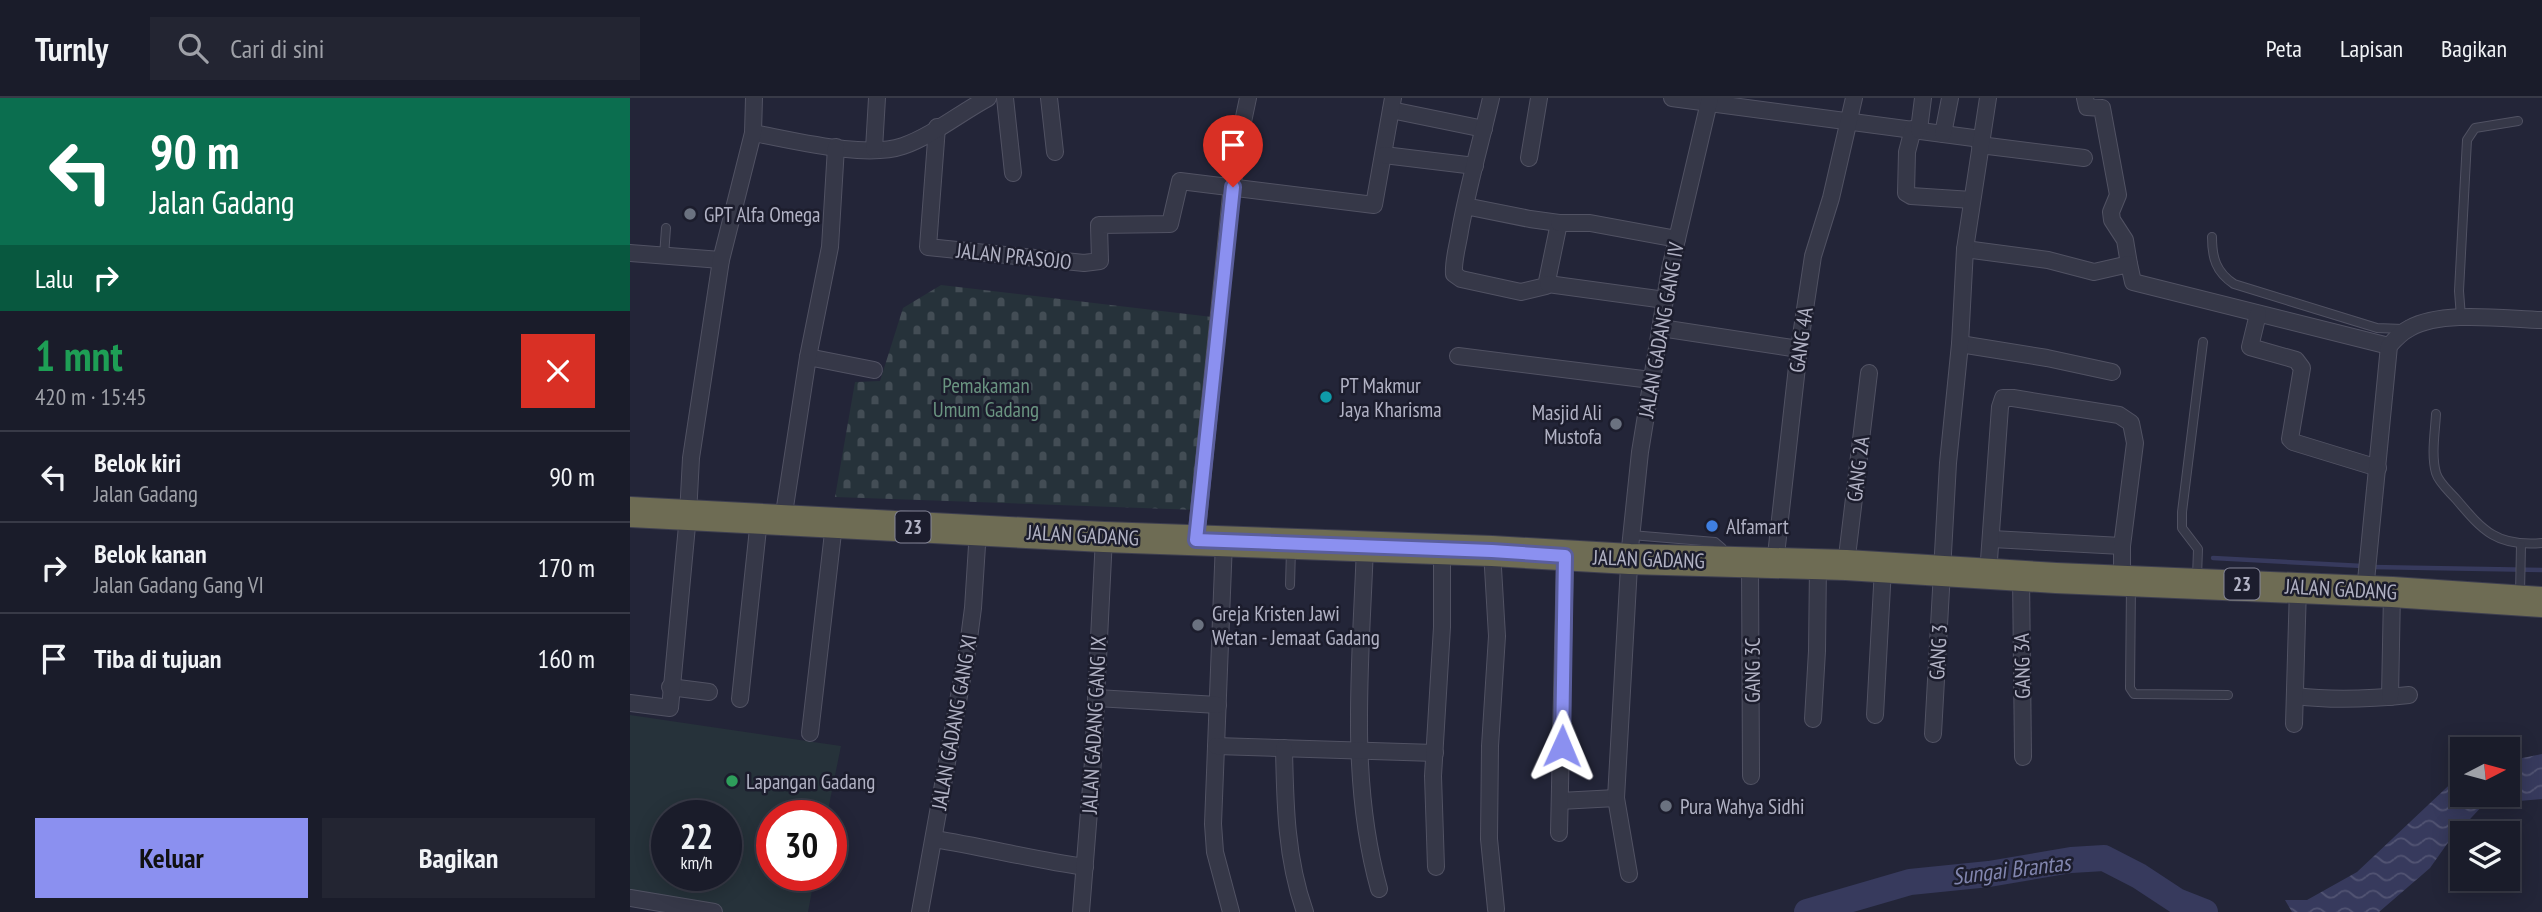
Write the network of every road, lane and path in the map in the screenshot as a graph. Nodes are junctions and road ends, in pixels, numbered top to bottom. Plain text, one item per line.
1 (754, 98) edge
2 (877, 98) edge
3 (988, 98) edge
4 (1005, 98) edge
5 (1049, 98) edge
6 (1248, 98) edge
7 (1492, 98) edge
8 (1539, 98) edge
9 (1672, 98) edge
10 (1854, 98) edge
11 (1923, 98) edge
12 (1950, 98) edge
13 (1988, 98) edge
14 (2085, 98) edge
15 (1709, 100) edge
16 (1392, 104) edge
17 (1794, 106) edge
18 (1850, 121) junction
19 (2518, 121) dead end
20 (937, 127) junction
21 (1484, 129) junction
22 (1916, 130) junction
23 (753, 133) junction
24 (1943, 134) junction
25 (1981, 142) junction
26 (836, 147) junction
27 (873, 149) junction
28 (1055, 152) dead end
29 (1384, 155) junction
30 (1529, 158) dead end
31 (2084, 158) dead end
32 (1475, 166) junction
33 (1013, 173) dead end
34 (1233, 187) junction
35 (1972, 200) junction
36 (1465, 206) junction
37 (1559, 223) junction
38 (666, 228) dead end
39 (2212, 237) dead end
40 (1677, 239) junction
41 (1965, 249) junction
42 (630, 253) edge
43 (664, 256) junction
44 (721, 260) junction
45 (2129, 264) junction
46 (1548, 284) junction
47 (1665, 300) junction
48 (2258, 314) junction
49 (2460, 318) junction
50 (2542, 320) edge
51 (1661, 328) junction
52 (2408, 329) junction
53 (2203, 342) dead end
54 (1960, 344) junction
55 (2389, 346) junction
56 (1799, 349) junction
57 (1458, 356) dead end
58 (808, 358) junction
59 (874, 370) dead end
60 (2112, 372) dead end
61 (1869, 373) dead end
62 (1651, 380) junction
63 (2436, 414) dead end
64 (2378, 468) junction
65 (630, 512) edge
66 (688, 515) junction
67 (771, 520) junction
68 (834, 524) junction
69 (978, 530) junction
70 (1104, 537) junction
71 (1992, 539) junction
72 (1210, 540) junction
73 (2059, 542) junction
74 (2542, 543) edge
75 (1291, 544) junction
76 (2521, 545) junction
77 (1365, 546) junction
78 (2122, 546) junction
79 (1630, 547) junction
80 (1442, 550) junction
81 (1492, 551) junction
82 (1565, 556) junction
83 (1763, 564) junction
84 (1832, 565) junction
85 (1883, 568) junction
86 (1942, 571) junction
87 (1988, 574) junction
88 (2021, 576) junction
89 (2056, 578) junction
90 (2373, 579) junction
91 (2127, 580) junction
92 (2196, 582) junction
93 (1290, 585) dead end
94 (2298, 587) junction
95 (2527, 594) edge
96 (670, 687) junction
97 (709, 692) dead end
98 (2228, 695) dead end
99 (2409, 695) dead end
100 (2296, 696) junction
101 (2390, 697) junction
102 (1096, 698) junction
103 (740, 699) dead end
104 (630, 703) edge
105 (1218, 705) junction
106 (1875, 715) dead end
107 (1813, 719) dead end
108 (2294, 724) dead end
109 (810, 733) dead end
110 (1934, 734) dead end
111 (1216, 746) junction
112 (1283, 748) junction
113 (1358, 750) junction
114 (1434, 753) junction
115 (2023, 757) dead end
116 (1751, 776) dead end
117 (1616, 798) junction
118 (1560, 801) junction
119 (1559, 833) dead end
120 (934, 839) junction
121 (1085, 867) junction
122 (1436, 867) dead end
123 (1629, 874) dead end
124 (1379, 890) dead end
125 (630, 898) edge
126 (1496, 909) dead end
127 (713, 912) edge
128 (920, 912) edge
129 (1081, 912) edge
130 (1231, 912) edge
131 (1305, 912) edge

1 - 23 street
2 - 27 street
3 - 20 street
4 - 33 street
5 - 28 street
6 - 34 street
7 - 21 street
8 - 30 street
9 - 15 street
10 - 18 street, GANG 4A
11 - 22 street
12 - 24 street
13 - 25 street, GANG 3
14 - 45 street
15 - 17 street
15 - 40 street, JALAN GADANG GANG IV
16 - 21 street
16 - 29 street
17 - 18 street
18 - 22 street
18 - 56 street, GANG 4A
19 - 49 lane
20 - 27 street
20 - 34 street, JALAN PRASOJO
21 - 32 street
22 - 24 street
22 - 35 street
23 - 26 street
23 - 44 street
24 - 25 street
25 - 31 street
25 - 35 street, GANG 3
26 - 27 street
26 - 58 street
29 - 32 street
29 - 34 street
32 - 36 street
34 - 72 street
35 - 41 street, GANG 3
36 - 37 street
36 - 46 street
37 - 40 street
37 - 46 street
38 - 43 lane
39 - 52 lane
40 - 47 street, JALAN GADANG GANG IV
41 - 45 street
41 - 54 street, GANG 3
42 - 43 street
43 - 44 street
44 - 66 street
45 - 48 street
46 - 47 street
47 - 51 street, JALAN GADANG GANG IV
48 - 55 street
48 - 64 street
49 - 50 street
49 - 52 street
51 - 56 street
51 - 62 street, JALAN GADANG GANG IV
52 - 55 street
53 - 92 lane
54 - 60 street
54 - 86 street, GANG 3
55 - 64 street
56 - 83 street, GANG 4A
57 - 62 street
58 - 59 street
58 - 67 street
61 - 84 street, GANG 2A
62 - 79 street, JALAN GADANG GANG IV
63 - 76 lane
64 - 90 street
65 - 66 highway, JALAN GADANG / 23
66 - 67 highway, JALAN GADANG / 23
66 - 96 street
67 - 68 highway, JALAN GADANG / 23
67 - 103 street
68 - 69 highway, JALAN GADANG / 23
68 - 109 street
69 - 70 highway, JALAN GADANG / 23
69 - 120 street, JALAN GADANG GANG XI
70 - 72 highway, JALAN GADANG / 23
70 - 102 street, JALAN GADANG GANG IX
71 - 73 street
71 - 78 street
71 - 87 street
72 - 75 highway, JALAN GADANG / 23
72 - 105 street
73 - 78 street
73 - 89 street
74 - 76 lane
75 - 77 highway, JALAN GADANG / 23
75 - 93 lane
76 - 95 lane
77 - 80 highway, JALAN GADANG / 23
77 - 113 street
78 - 91 street
79 - 82 highway, JALAN GADANG / 23
79 - 83 highway, JALAN GADANG / 23
79 - 117 street, JALAN GADANG GANG IV
80 - 81 highway, JALAN GADANG / 23
80 - 114 street
81 - 82 highway, JALAN GADANG / 23
81 - 126 street
82 - 118 street
83 - 84 highway, JALAN GADANG / 23
83 - 116 street, GANG 3C
84 - 85 highway, JALAN GADANG / 23
84 - 107 street, GANG 2A
85 - 86 highway, JALAN GADANG / 23
85 - 106 street
86 - 87 highway, JALAN GADANG / 23
86 - 110 street, GANG 3
87 - 88 highway, JALAN GADANG / 23
88 - 89 highway, JALAN GADANG / 23
88 - 115 street, GANG 3A
89 - 91 highway, JALAN GADANG / 23
90 - 94 highway, JALAN GADANG / 23
90 - 95 highway, JALAN GADANG / 23
90 - 101 street
91 - 92 highway, JALAN GADANG / 23
91 - 98 lane
92 - 94 highway, JALAN GADANG / 23
94 - 100 street
96 - 97 street
96 - 104 street
99 - 101 street
100 - 101 street
100 - 108 street
102 - 105 street
102 - 121 street, JALAN GADANG GANG IX
105 - 111 street
111 - 112 street
111 - 130 street
112 - 113 street
112 - 131 street
113 - 114 street
113 - 124 street
114 - 122 street
117 - 118 street
117 - 123 street, JALAN GADANG GANG IV
118 - 119 street
120 - 121 street
120 - 128 street, JALAN GADANG GANG XI
121 - 129 street, JALAN GADANG GANG IX
125 - 127 street

